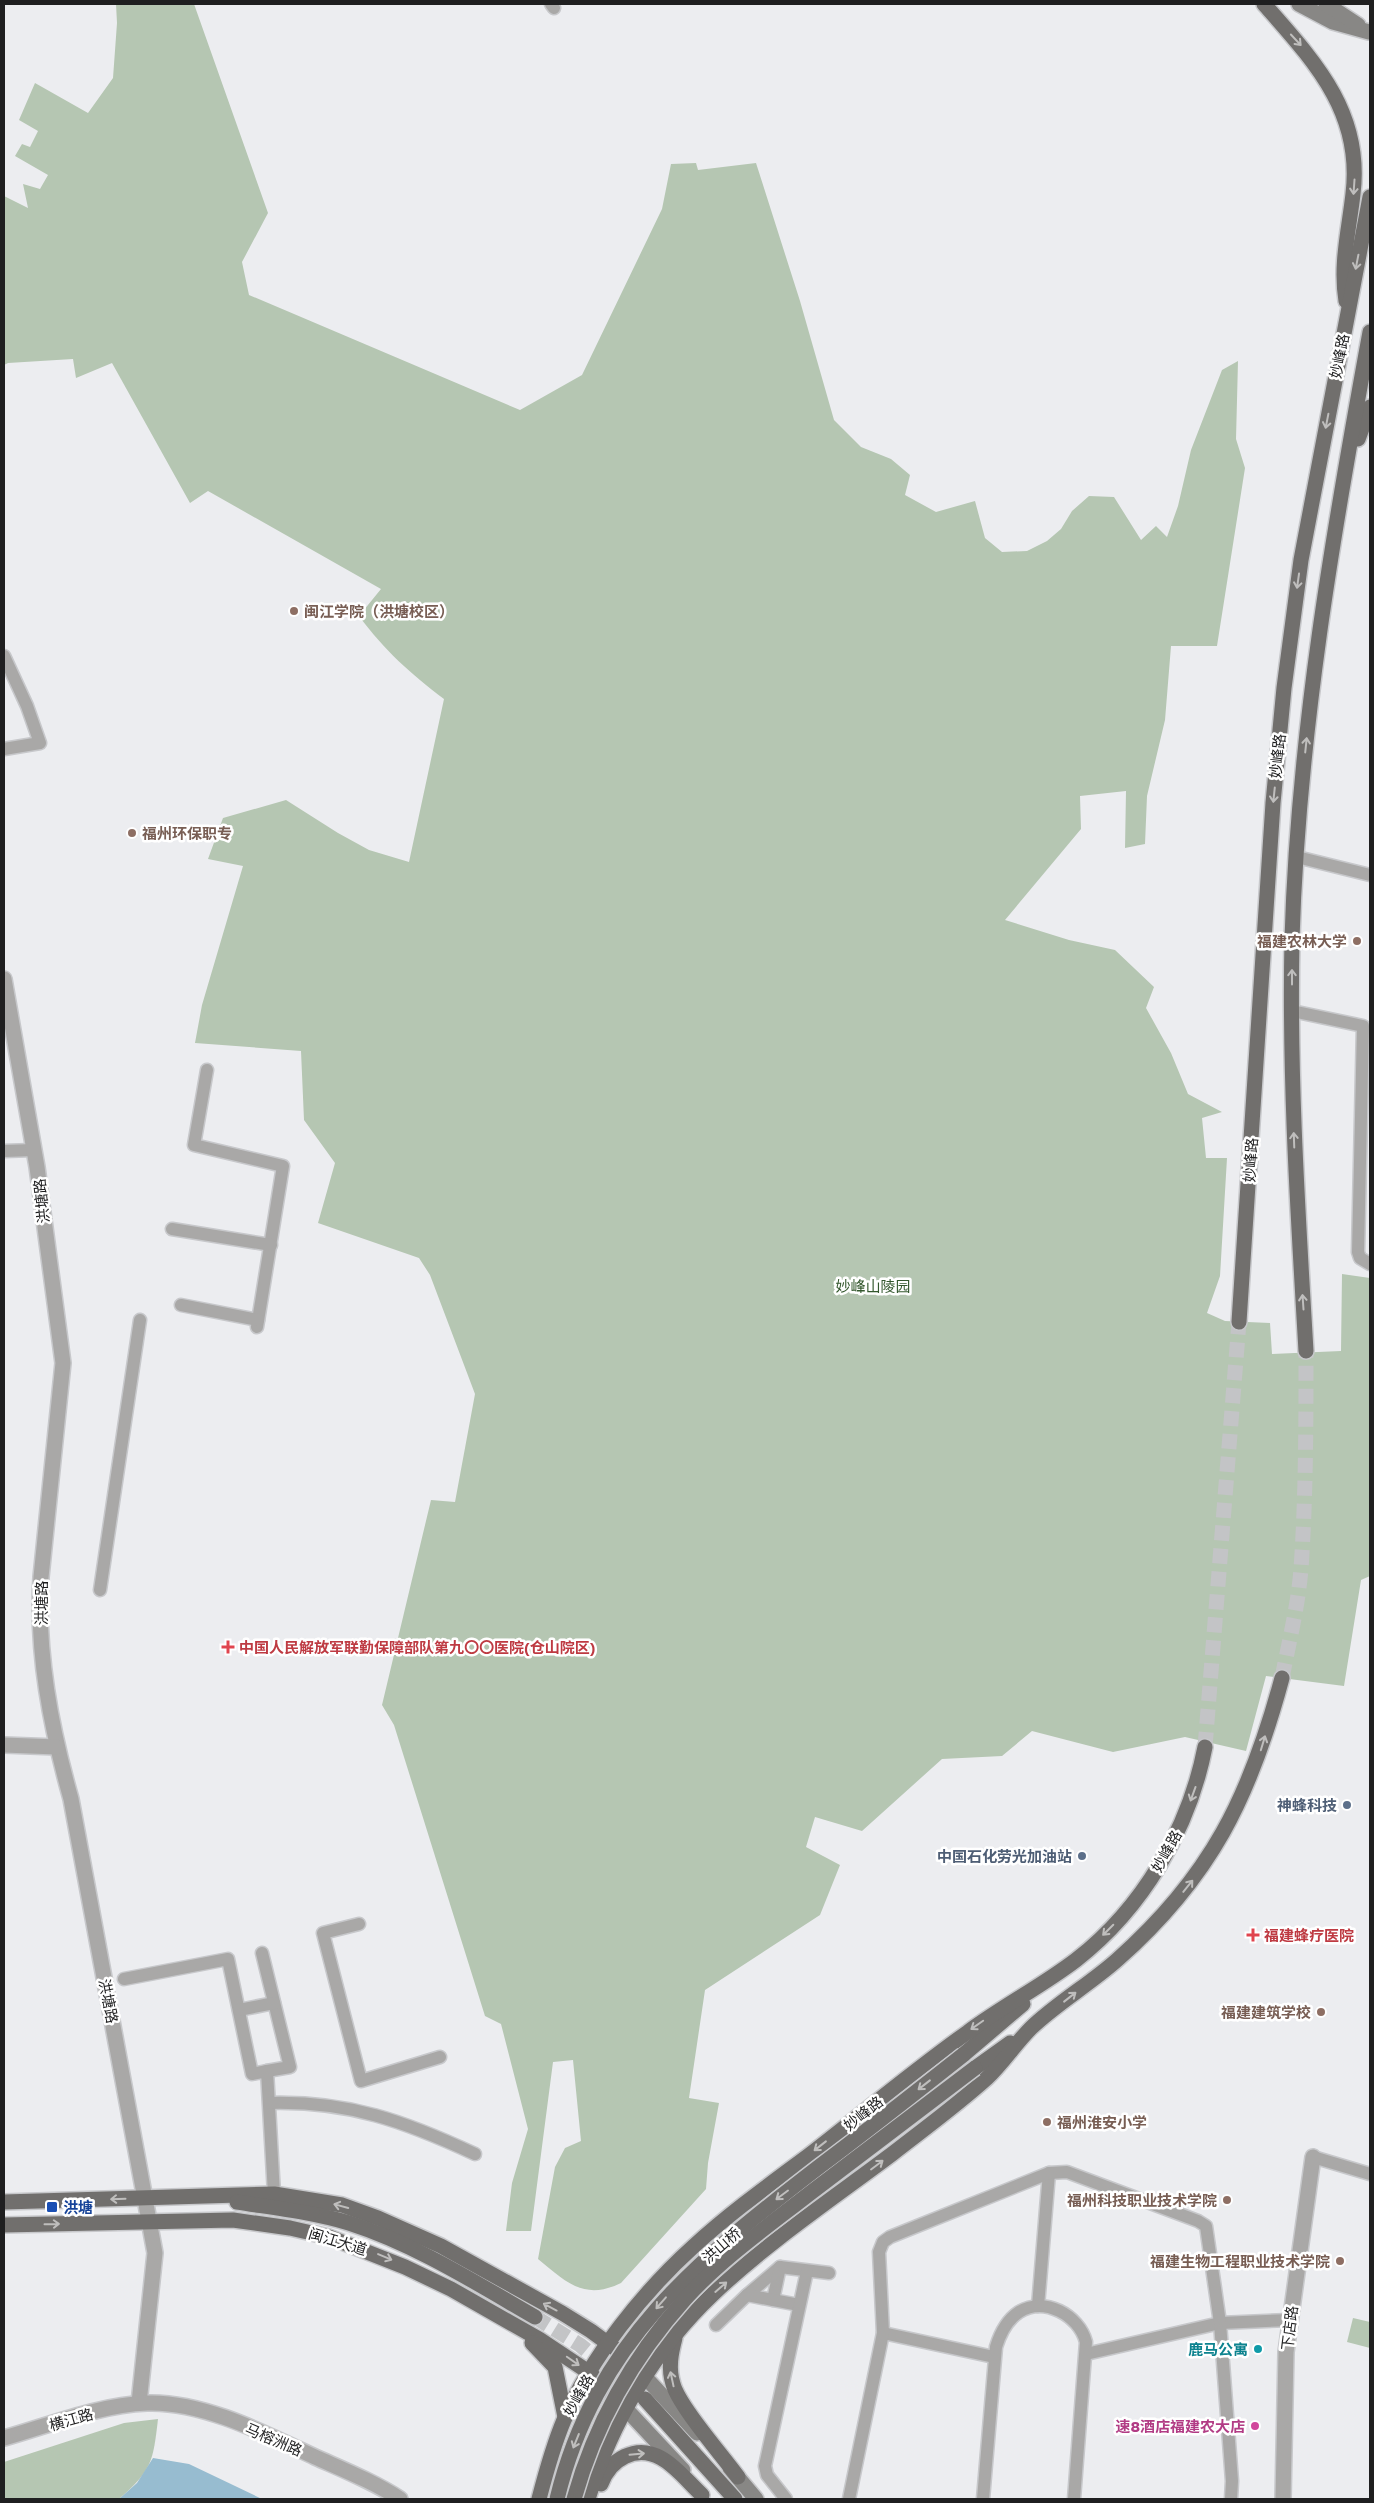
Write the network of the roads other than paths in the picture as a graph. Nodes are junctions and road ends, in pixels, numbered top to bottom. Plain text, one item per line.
1 (1264, 4) edge
2 (1299, 4) edge
3 (1326, 4) edge
4 (1370, 197) edge
5 (1348, 312) junction
6 (1370, 332) edge
7 (1370, 407) edge
8 (1345, 473) junction
9 (4, 656) edge
10 (4, 749) edge
11 (1297, 857) junction
12 (1370, 875) edge
13 (4, 979) edge
14 (1292, 1010) junction
15 (1366, 1048) edge
16 (207, 1070) dead end
17 (34, 1150) junction
18 (4, 1151) edge
19 (1365, 1155) edge
20 (172, 1229) dead end
21 (270, 1245) junction
22 (1370, 1264) edge
23 (182, 1305) dead end
24 (140, 1320) dead end
25 (1238, 1322) tunnel mouth
26 (1306, 1351) tunnel mouth
27 (100, 1590) dead end
28 (1282, 1678) tunnel mouth
29 (4, 1745) edge
30 (1205, 1746) tunnel mouth
31 (57, 1747) junction
32 (359, 1924) dead end
33 (262, 1953) dead end
34 (1076, 1960) junction
35 (124, 1979) dead end
36 (274, 2003) junction
37 (239, 2010) junction
38 (1031, 2028) junction
39 (440, 2057) dead end
40 (267, 2071) junction
41 (270, 2103) junction
42 (475, 2154) dead end
43 (1313, 2158) joint
44 (1049, 2174) junction
45 (1370, 2174) edge
46 (274, 2194) junction
47 (202, 2196) junction
48 (147, 2198) junction
49 (4, 2202) edge
50 (233, 2220) junction
51 (151, 2222) junction
52 (4, 2225) edge
53 (780, 2267) junction
54 (807, 2271) junction
55 (829, 2273) dead end
56 (747, 2295) junction
57 (773, 2300) junction
58 (800, 2305) junction
59 (1038, 2306) junction
60 (497, 2316) junction
61 (1290, 2320) junction
62 (1220, 2323) junction
63 (716, 2325) dead end
64 (883, 2333) junction
65 (676, 2334) junction
66 (610, 2343) junction
67 (1086, 2354) junction
68 (994, 2357) junction
69 (590, 2373) junction
70 (645, 2377) junction
71 (139, 2404) junction
72 (637, 2404) junction
73 (565, 2417) junction
74 (4, 2438) edge
75 (738, 2477) junction
76 (704, 2497) edge
77 (400, 2499) edge
78 (539, 2499) edge
79 (557, 2499) edge
80 (574, 2499) edge
81 (588, 2499) edge
82 (596, 2499) edge
83 (726, 2499) edge
84 (735, 2499) edge
85 (756, 2499) edge
86 (786, 2499) edge
87 (849, 2499) edge
88 (983, 2499) edge
89 (1074, 2499) edge
90 (1231, 2499) edge
91 (1283, 2499) edge

1 -> 5 main road
2 - 3 main road
4 -> 5 main road, 妙峰路
5 -> 25 main road, 妙峰路
6 - 8 main road, 妙峰路
7 - 8 main road
11 -> 8 main road, 妙峰路
9 - 10 street
11 - 12 street
14 -> 11 main road, 妙峰路
13 - 17 street, 洪塘路
14 - 15 street
26 -> 14 main road, 妙峰路
15 - 19 street
16 - 21 street
17 - 18 street
17 - 31 street, 洪塘路
19 - 22 street
20 - 21 street
21 - 23 street
24 - 27 street
38 -> 28 main road
29 - 31 street
30 -> 34 main road, 妙峰路
31 - 48 street, 洪塘路
32 - 39 street
33 - 36 street
34 -> 66 main road, 妙峰路
34 -> 79 main road, 洪山桥, bridge
35 - 37 street
36 - 37 street
36 - 40 street
37 - 40 street
65 -> 38 main road
38 - 80 main road, bridge
40 - 41 street
41 - 42 street
41 - 46 street
43 - 45 street
43 - 61 street, 下店路
44 - 59 street
44 - 62 street
44 - 64 street
46 - 47 main road
66 -> 46 main road
47 - 48 main road
47 - 50 main road
48 -> 49 main road
48 - 51 street, 洪塘路
50 - 51 main road, 闽江大道
50 -> 60 main road, 闽江大道
52 -> 51 main road, 闽江大道
51 - 71 street, 洪塘路
53 - 54 street
53 - 56 street
53 - 57 street
54 - 55 street
54 - 58 street
56 - 57 street
56 - 63 street
57 - 58 street
58 - 86 street
59 - 67 street
59 - 68 street
60 -> 69 main road, 闽江大道
60 - 73 main road
61 - 62 street
61 - 91 street, 下店路
62 - 67 street
62 - 90 street
64 - 68 street
64 - 87 street
65 - 70 main road
75 -> 65 main road
66 - 69 main road, 妙峰路
66 - 70 main road
67 - 89 street
68 - 88 street
69 - 72 main road, 闽江大道
69 - 73 main road, 妙峰路
70 - 72 main road
70 - 75 main road
71 - 74 street, 横江路
71 - 77 street, 马榕洲路
72 - 76 main road
72 - 81 main road
72 - 83 main road
72 - 84 main road
73 - 78 main road, 妙峰路
75 - 85 main road
82 -> 76 main road

